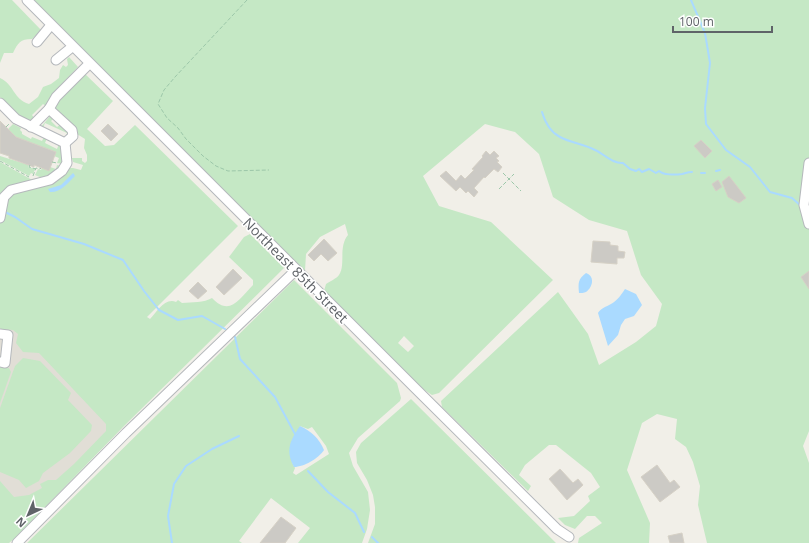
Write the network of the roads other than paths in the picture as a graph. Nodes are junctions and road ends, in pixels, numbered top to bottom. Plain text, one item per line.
1 (27, 0) edge
2 (51, 25) junction
3 (37, 42) dead end
4 (72, 47) junction
5 (56, 60) dead end
6 (89, 64) junction
7 (0, 103) edge
8 (49, 109) junction
9 (31, 127) junction
10 (65, 143) junction
11 (809, 163) edge
12 (0, 218) edge
13 (809, 224) edge
14 (296, 270) junction
15 (0, 334) edge
16 (0, 362) edge
17 (569, 538) dead end
18 (17, 543) edge

1 - 2 street, Northeast 85th Street
2 - 3 street
2 - 4 street, Northeast 85th Street
4 - 5 street
4 - 6 street, Northeast 85th Street
6 - 8 street
6 - 14 street, Northeast 85th Street
7 - 9 street
8 - 9 street
8 - 10 street
9 - 10 street
10 - 12 street
11 - 13 street
14 - 17 street, Northeast 85th Street
14 - 18 street
15 - 16 street

